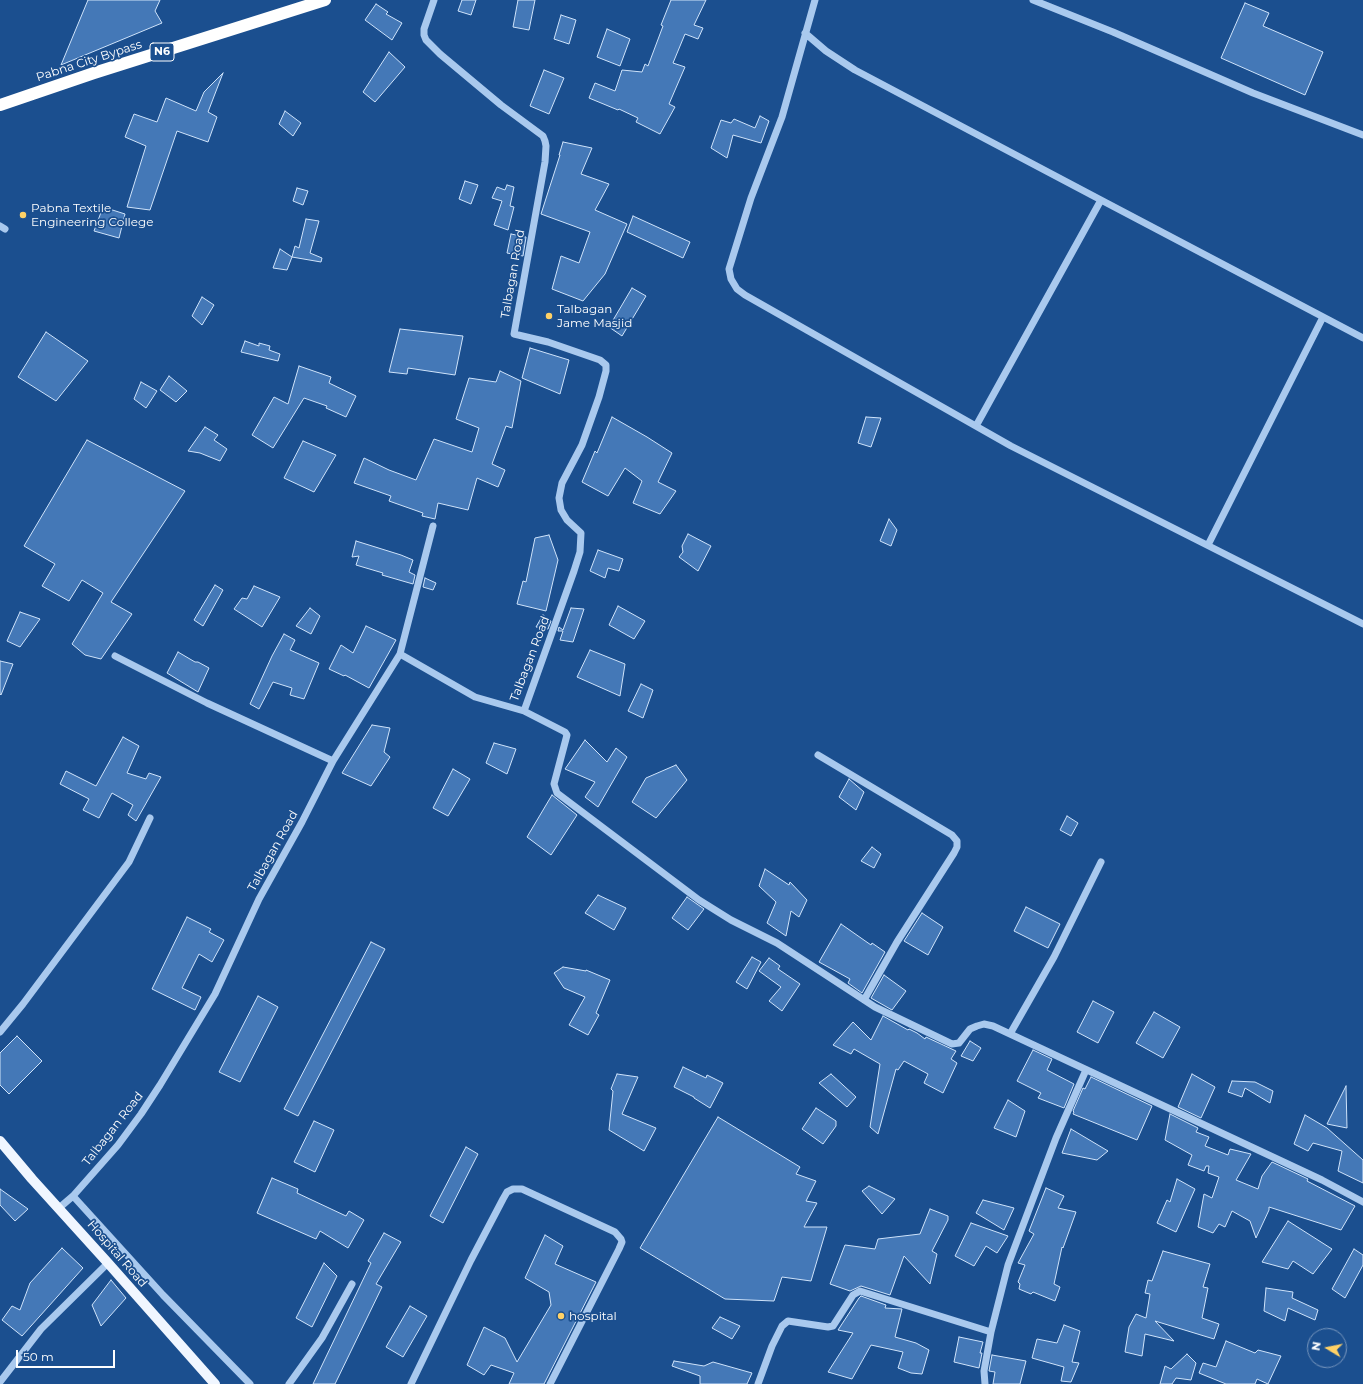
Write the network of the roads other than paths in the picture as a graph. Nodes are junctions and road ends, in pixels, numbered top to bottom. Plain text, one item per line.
1 (325, 0) edge
2 (434, 0) edge
3 (815, 0) edge
4 (1033, 0) edge
5 (805, 34) junction
6 (0, 105) edge
7 (1363, 134) edge
8 (1101, 200) junction
9 (1323, 317) junction
10 (1363, 338) edge
11 (976, 426) junction
12 (433, 526) dead end
13 (1208, 545) junction
14 (1363, 624) edge
15 (400, 654) junction
16 (115, 656) dead end
17 (524, 711) junction
18 (818, 755) dead end
19 (333, 761) junction
20 (150, 818) dead end
21 (1101, 862) dead end
22 (864, 1000) junction
23 (0, 1032) edge
24 (1010, 1034) junction
25 (1086, 1070) junction
26 (0, 1141) edge
27 (72, 1196) junction
28 (1363, 1202) edge
29 (59, 1208) junction
30 (108, 1263) junction
31 (352, 1284) dead end
32 (991, 1332) junction
33 (0, 1382) edge
34 (215, 1384) edge
35 (250, 1384) edge
36 (289, 1384) edge
37 (411, 1384) edge
38 (550, 1384) edge
39 (758, 1384) edge
40 (985, 1384) edge

1 - 6 highway, Pabna City Bypass / N6
2 - 17 street, Talbagan Road
3 - 5 street
4 - 7 street
5 - 8 street
5 - 11 street
8 - 9 street
8 - 11 street
9 - 10 street
9 - 13 street
11 - 13 street
12 - 15 street
13 - 14 street
15 - 17 street, Talbagan Road
15 - 19 street, Talbagan Road
16 - 19 street
17 - 22 street
18 - 22 street
19 - 27 street, Talbagan Road
20 - 23 street
21 - 24 street
22 - 24 street
24 - 25 street
25 - 28 street
25 - 32 street
26 - 29 main road, Hospital Road
27 - 29 street, Talbagan Road
27 - 35 street
29 - 30 main road, Hospital Road
30 - 33 street
30 - 34 main road, Hospital Road
31 - 36 street
32 - 39 street
32 - 40 street
37 - 38 street

